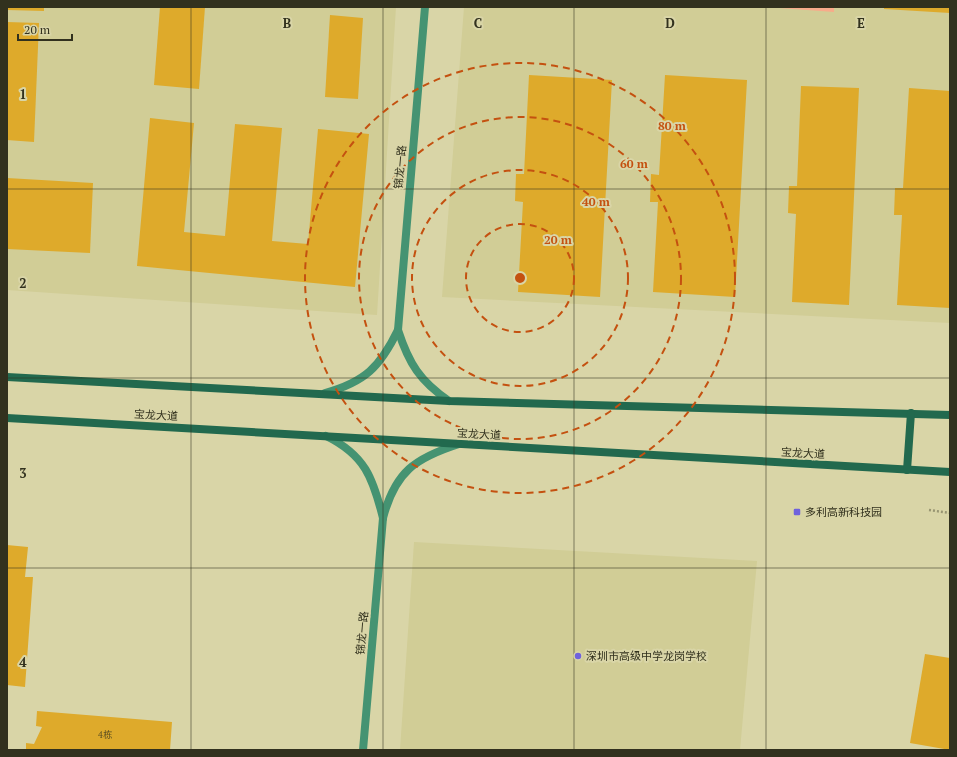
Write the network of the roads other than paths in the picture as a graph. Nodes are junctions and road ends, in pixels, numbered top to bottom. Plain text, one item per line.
1 (425, 7) edge
2 (398, 330) junction
3 (7, 377) edge
4 (322, 394) junction
5 (449, 401) junction
6 (911, 413) junction
7 (950, 415) edge
8 (7, 418) edge
9 (326, 436) junction
10 (460, 444) junction
11 (907, 470) junction
12 (950, 472) edge
13 (383, 518) junction
14 (364, 750) edge

1 - 2 street, 锦龙一路
2 - 4 street, 锦龙一路
2 - 5 street, 锦龙一路
3 - 4 main road
4 - 5 main road
5 - 6 main road
6 - 7 main road
6 - 11 main road
8 - 9 main road, 宝龙大道
9 - 10 main road, 宝龙大道
9 - 13 street, 锦龙一路
10 - 11 main road, 宝龙大道
10 - 13 street, 锦龙一路
11 - 12 main road, 宝龙大道
13 - 14 street, 锦龙一路

